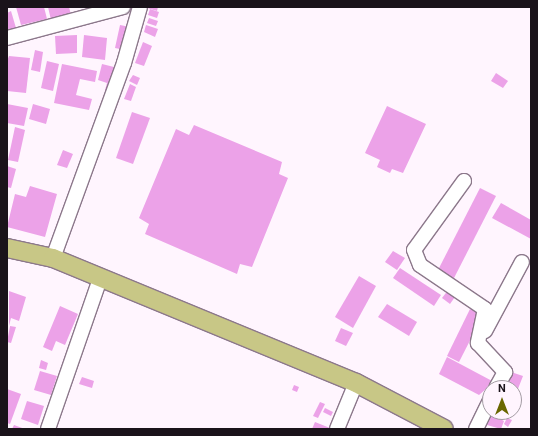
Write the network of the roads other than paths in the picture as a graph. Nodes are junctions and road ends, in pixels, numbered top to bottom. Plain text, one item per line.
1 (123, 7) edge
2 (140, 7) edge
3 (7, 38) edge
4 (464, 181) dead end
5 (7, 248) edge
6 (53, 258) junction
7 (522, 262) dead end
8 (100, 279) junction
9 (478, 344) junction
10 (500, 380) edge
11 (356, 384) junction
12 (482, 417) edge
13 (48, 429) edge
14 (336, 429) edge
15 (444, 429) edge
16 (476, 429) edge

1 - 3 street
2 - 6 street
4 - 9 street
5 - 6 main road
6 - 8 main road
7 - 9 street
8 - 11 main road
8 - 13 street
9 - 10 street
11 - 14 street
11 - 15 main road
12 - 16 street

